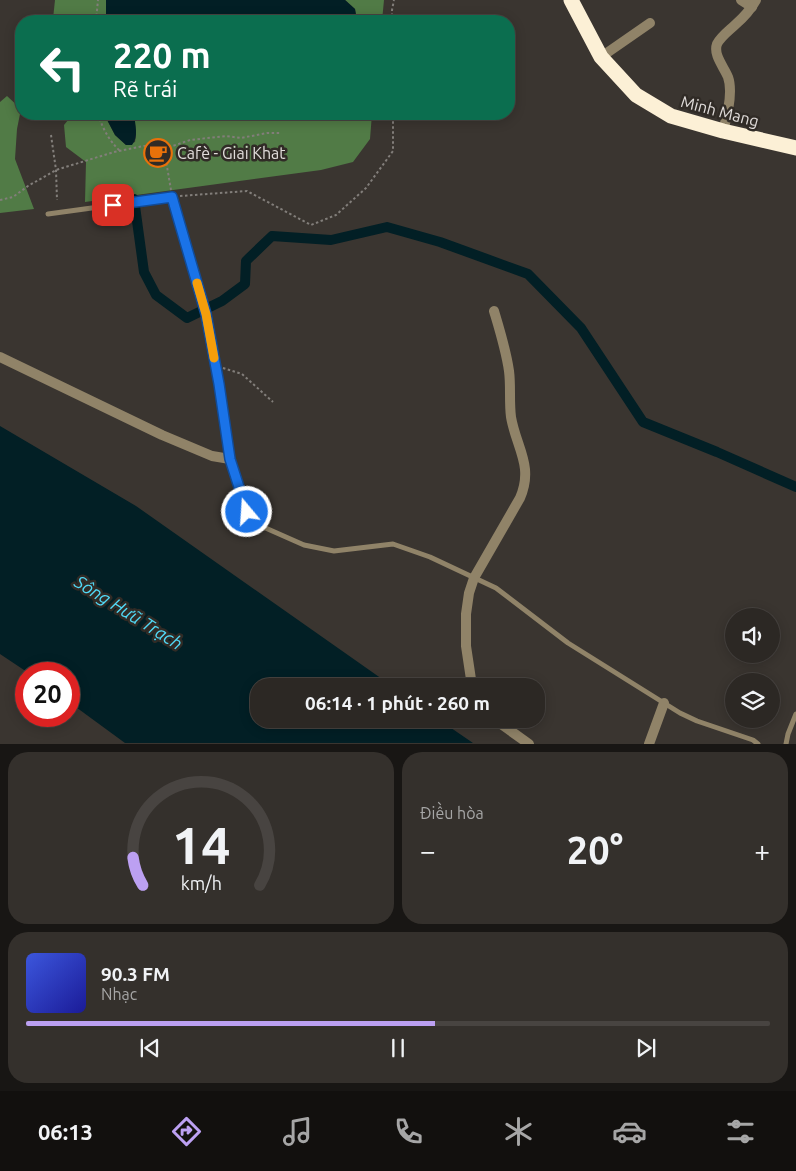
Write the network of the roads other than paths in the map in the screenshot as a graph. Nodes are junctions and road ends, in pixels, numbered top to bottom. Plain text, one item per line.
1 (571, 0) edge
2 (741, 0) edge
3 (754, 4) edge
4 (650, 23) dead end
5 (601, 57) junction
6 (723, 131) junction
7 (796, 148) edge
8 (48, 214) dead end
9 (494, 311) dead end
10 (0, 357) edge
11 (230, 459) junction
12 (474, 578) junction
13 (471, 678) edge
14 (664, 703) junction
15 (796, 714) edge
16 (506, 728) edge
17 (530, 744) edge
18 (649, 744) edge
19 (758, 744) edge
20 (786, 744) edge

1 - 5 highway, Minh Mang
2 - 3 street
3 - 6 street
4 - 5 street
5 - 6 highway, Minh Mang
6 - 7 highway, Minh Mang
8 - 11 lane
9 - 12 street
10 - 11 street
11 - 12 lane
12 - 13 street
12 - 14 lane
14 - 18 street
14 - 19 lane
15 - 20 lane
16 - 17 street

